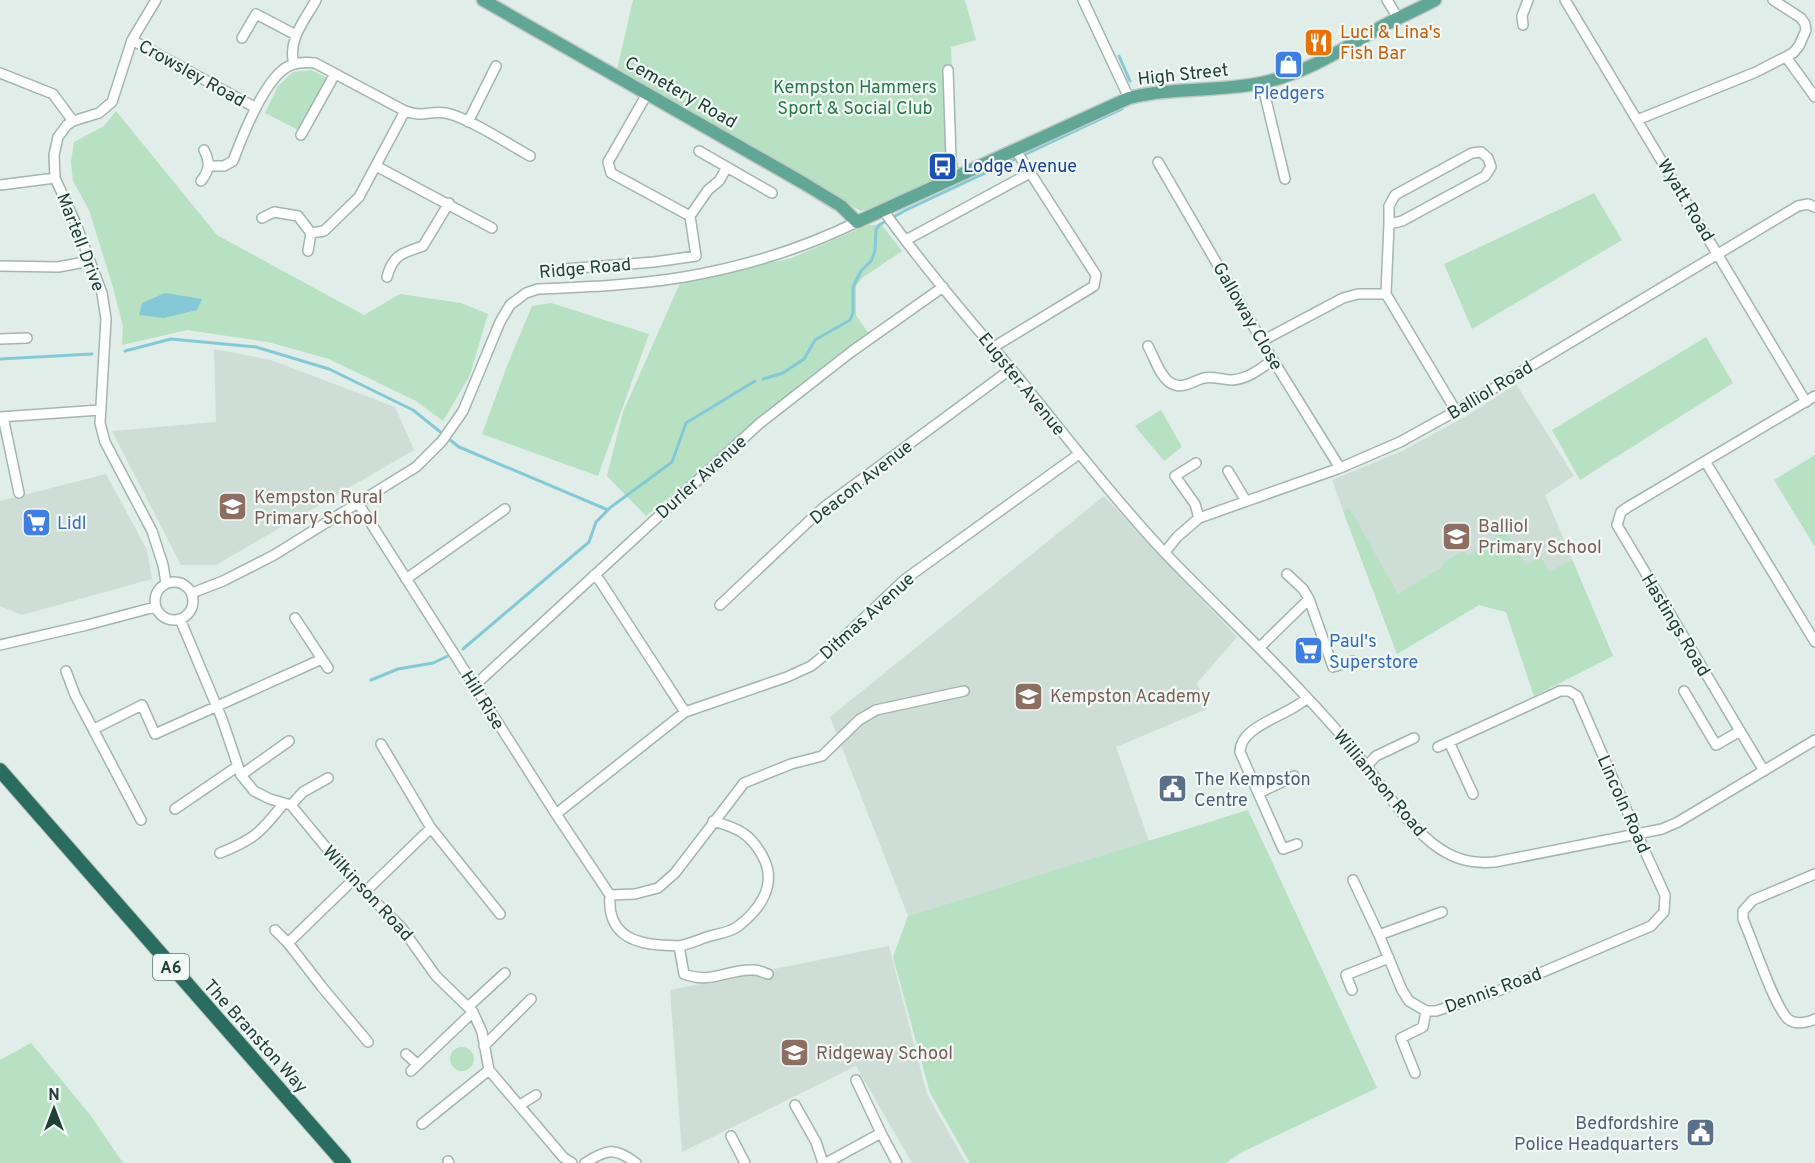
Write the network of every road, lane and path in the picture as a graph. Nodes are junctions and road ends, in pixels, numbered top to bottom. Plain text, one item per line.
1 (156, 0) edge
2 (316, 0) edge
3 (483, 0) edge
4 (1083, 0) edge
5 (1387, 0) edge
6 (1435, 0) edge
7 (1528, 0) edge
8 (1565, 0) edge
9 (1773, 0) edge
10 (253, 3) dead end
11 (256, 14) junction
12 (1398, 18) junction
13 (1519, 19) dead end
14 (296, 35) junction
15 (242, 38) dead end
16 (132, 40) junction
17 (1786, 58) junction
18 (294, 64) junction
19 (496, 66) dead end
20 (948, 70) dead end
21 (0, 72) edge
22 (335, 74) junction
23 (1262, 83) junction
24 (647, 94) junction
25 (1815, 97) edge
26 (1129, 98) junction
27 (256, 108) junction
28 (405, 111) junction
29 (1637, 120) junction
30 (73, 121) junction
31 (468, 122) junction
32 (301, 135) dead end
33 (204, 150) dead end
34 (699, 151) dead end
35 (1018, 154) junction
36 (530, 156) dead end
37 (1158, 162) dead end
38 (1281, 163) junction
39 (1270, 165) dead end
40 (209, 166) junction
41 (376, 166) junction
42 (727, 167) junction
43 (1030, 173) junction
44 (956, 177) junction
45 (56, 178) junction
46 (1285, 179) dead end
47 (201, 181) dead end
48 (0, 185) edge
49 (772, 193) dead end
50 (448, 203) junction
51 (1811, 206) edge
52 (690, 216) junction
53 (888, 216) junction
54 (870, 217) joint
55 (262, 218) dead end
56 (857, 222) junction
57 (1389, 224) junction
58 (492, 228) dead end
59 (311, 233) junction
60 (906, 240) junction
61 (308, 251) dead end
62 (1718, 253) junction
63 (90, 261) junction
64 (0, 266) edge
65 (564, 269) dead end
66 (387, 277) dead end
67 (943, 287) junction
68 (1386, 294) junction
69 (27, 338) dead end
70 (0, 339) edge
71 (1262, 341) junction
72 (1148, 346) dead end
73 (992, 348) junction
74 (1273, 360) junction
75 (1011, 369) junction
76 (1811, 399) edge
77 (100, 410) junction
78 (1456, 411) junction
79 (2, 417) edge
80 (1079, 454) junction
81 (1705, 461) junction
82 (1196, 463) dead end
83 (1340, 468) junction
84 (1228, 471) dead end
85 (19, 493) dead end
86 (1246, 501) junction
87 (358, 503) junction
88 (505, 509) dead end
89 (1199, 518) junction
90 (1165, 552) junction
91 (1287, 574) dead end
92 (594, 575) junction
93 (406, 579) junction
94 (166, 583) junction
95 (192, 593) junction
96 (1309, 599) junction
97 (720, 605) dead end
98 (155, 607) junction
99 (295, 618) dead end
100 (180, 620) junction
101 (1815, 642) edge
102 (0, 645) edge
103 (1260, 647) junction
104 (322, 659) junction
105 (1353, 661) dead end
106 (328, 668) dead end
107 (66, 670) dead end
108 (474, 686) junction
109 (964, 691) dead end
110 (1684, 691) dead end
111 (1307, 698) junction
112 (216, 708) junction
113 (685, 712) junction
114 (94, 729) junction
115 (1740, 731) junction
116 (1414, 738) dead end
117 (289, 741) dead end
118 (1815, 741) edge
119 (1449, 742) junction
120 (381, 744) dead end
121 (1438, 747) dead end
122 (1366, 766) junction
123 (0, 770) edge
124 (239, 770) junction
125 (1764, 771) junction
126 (1294, 776) dead end
127 (328, 778) dead end
128 (1259, 793) junction
129 (1473, 794) dead end
130 (287, 804) junction
131 (175, 808) dead end
132 (556, 814) junction
133 (141, 820) dead end
134 (713, 821) junction
135 (431, 828) junction
136 (1636, 834) junction
137 (1297, 844) dead end
138 (220, 853) dead end
139 (1815, 874) edge
140 (353, 880) junction
141 (1353, 880) dead end
142 (366, 891) junction
143 (610, 895) junction
144 (1442, 912) dead end
145 (1664, 912) joint
146 (500, 914) dead end
147 (275, 930) dead end
148 (1379, 934) junction
149 (288, 943) junction
150 (679, 946) junction
151 (1389, 958) junction
152 (505, 973) dead end
153 (768, 974) dead end
154 (1352, 990) dead end
155 (531, 999) dead end
156 (471, 1010) junction
157 (1426, 1011) junction
158 (1815, 1019) edge
159 (368, 1042) dead end
160 (484, 1046) junction
161 (406, 1054) dead end
162 (489, 1070) junction
163 (1415, 1073) dead end
164 (856, 1080) dead end
165 (536, 1095) dead end
166 (520, 1105) junction
167 (795, 1105) dead end
168 (422, 1124) dead end
169 (882, 1133) junction
170 (731, 1136) dead end
171 (560, 1160) edge
172 (344, 1163) edge
173 (572, 1163) edge
174 (585, 1163) edge
175 (636, 1163) edge
176 (745, 1163) edge
177 (825, 1163) edge
178 (897, 1163) edge

1 - 16 street
2 - 14 street
3 - 24 main road, Cemetery Road
4 - 26 street
5 - 12 street
6 - 12 main road, High Street
7 - 13 street
8 - 29 street, Wyatt Road
9 - 17 street
10 - 11 street
11 - 14 street
11 - 15 street
12 - 23 main road, High Street
14 - 18 street
16 - 27 street, Crowsley Road
16 - 30 street
17 - 25 street
17 - 29 street
18 - 22 street
18 - 27 street, Crowsley Road
19 - 31 street
20 - 44 street
21 - 30 street
22 - 28 street
22 - 32 street
23 - 26 main road, High Street
23 - 38 street
24 - 52 street
24 - 56 main road, Cemetery Road
26 - 35 main road, High Street
27 - 40 street
28 - 31 street
28 - 41 street
29 - 62 street, Wyatt Road
30 - 45 street, Martell Drive
31 - 36 street
33 - 40 street
34 - 42 street
35 - 43 street
35 - 44 main road, High Street
37 - 71 street, Galloway Close
38 - 39 street
38 - 46 street
40 - 47 street
41 - 50 street
41 - 59 street
42 - 49 street
42 - 52 street
43 - 60 street
43 - 73 street
44 - 53 main road, High Street
45 - 48 street
45 - 63 street, Martell Drive
50 - 58 street
50 - 66 street
51 - 62 street, Balliol Road
52 - 65 street
53 - 54 main road, High Street
53 - 60 street, Eugster Avenue
54 - 56 main road, Ridge Road
55 - 59 street
56 - 87 street, Ridge Road
57 - 57 street
57 - 68 street
59 - 61 street
60 - 67 street, Eugster Avenue
62 - 76 street, Wyatt Road
62 - 78 street, Balliol Road
63 - 64 street
63 - 77 street, Martell Drive
67 - 73 street, Eugster Avenue
67 - 92 street, Durler Avenue
68 - 71 street
68 - 78 street
69 - 70 street
71 - 74 street, Galloway Close
72 - 74 street
73 - 75 street, Eugster Avenue
74 - 83 street, Galloway Close
75 - 80 street, Eugster Avenue
75 - 97 street, Deacon Avenue
76 - 81 street
77 - 79 street
77 - 94 street, Martell Drive
78 - 83 street, Balliol Road
79 - 85 street
80 - 90 street, Eugster Avenue
80 - 113 street, Ditmas Avenue
81 - 101 street
81 - 115 street, Hastings Road
82 - 89 street
83 - 86 street, Balliol Road
84 - 86 street
86 - 89 street, Balliol Road
87 - 93 street, Hill Rise
87 - 95 street, Ridge Road
88 - 93 street
89 - 90 street, Balliol Road
90 - 103 street, Williamson Road
91 - 96 street
92 - 108 street, Durler Avenue
92 - 113 street
93 - 108 street, Hill Rise
94 - 95 street
94 - 98 street
95 - 100 street
96 - 103 street
96 - 105 street
98 - 100 street
98 - 102 street
99 - 104 street
100 - 112 street, Wilkinson Road
103 - 111 street, Williamson Road
104 - 106 street
104 - 112 street
107 - 114 street
108 - 132 street, Hill Rise
109 - 134 street
110 - 115 street, Hastings Road
111 - 122 street, Williamson Road
111 - 128 street
112 - 114 street
112 - 124 street, Wilkinson Road
113 - 132 street, Ditmas Avenue
114 - 133 street
115 - 125 street, Hastings Road
116 - 122 street
117 - 124 street
118 - 125 street, Williamson Road
119 - 121 street
119 - 129 street
119 - 136 street, Lincoln Road
120 - 135 street
122 - 136 street, Williamson Road
123 - 172 highway, The Branston Way / A6
124 - 130 street, Wilkinson Road
124 - 131 street
125 - 136 street, Williamson Road
126 - 128 street
127 - 130 street
128 - 137 street
130 - 138 street
130 - 140 street, Wilkinson Road
132 - 143 street, Hill Rise
134 - 143 street
134 - 150 street
135 - 142 street
135 - 146 street
136 - 145 street, Lincoln Road
139 - 158 street
140 - 142 street, Wilkinson Road
140 - 149 street
141 - 148 street, Dennis Road
142 - 156 street, Wilkinson Road
143 - 150 street
144 - 148 street
145 - 157 street, Dennis Road
147 - 149 street
148 - 151 street, Dennis Road
149 - 159 street
150 - 153 street
151 - 154 street
151 - 157 street, Dennis Road
152 - 156 street
155 - 160 street
156 - 160 street, Wilkinson Road
156 - 161 street
157 - 163 street
160 - 162 street, Wilkinson Road
162 - 166 street, Wilkinson Road
162 - 168 street
164 - 169 street
165 - 166 street
166 - 171 street, Wilkinson Road
167 - 177 street
169 - 177 street
169 - 178 street
170 - 176 street
171 - 173 street, Wilkinson Road
174 - 175 street

